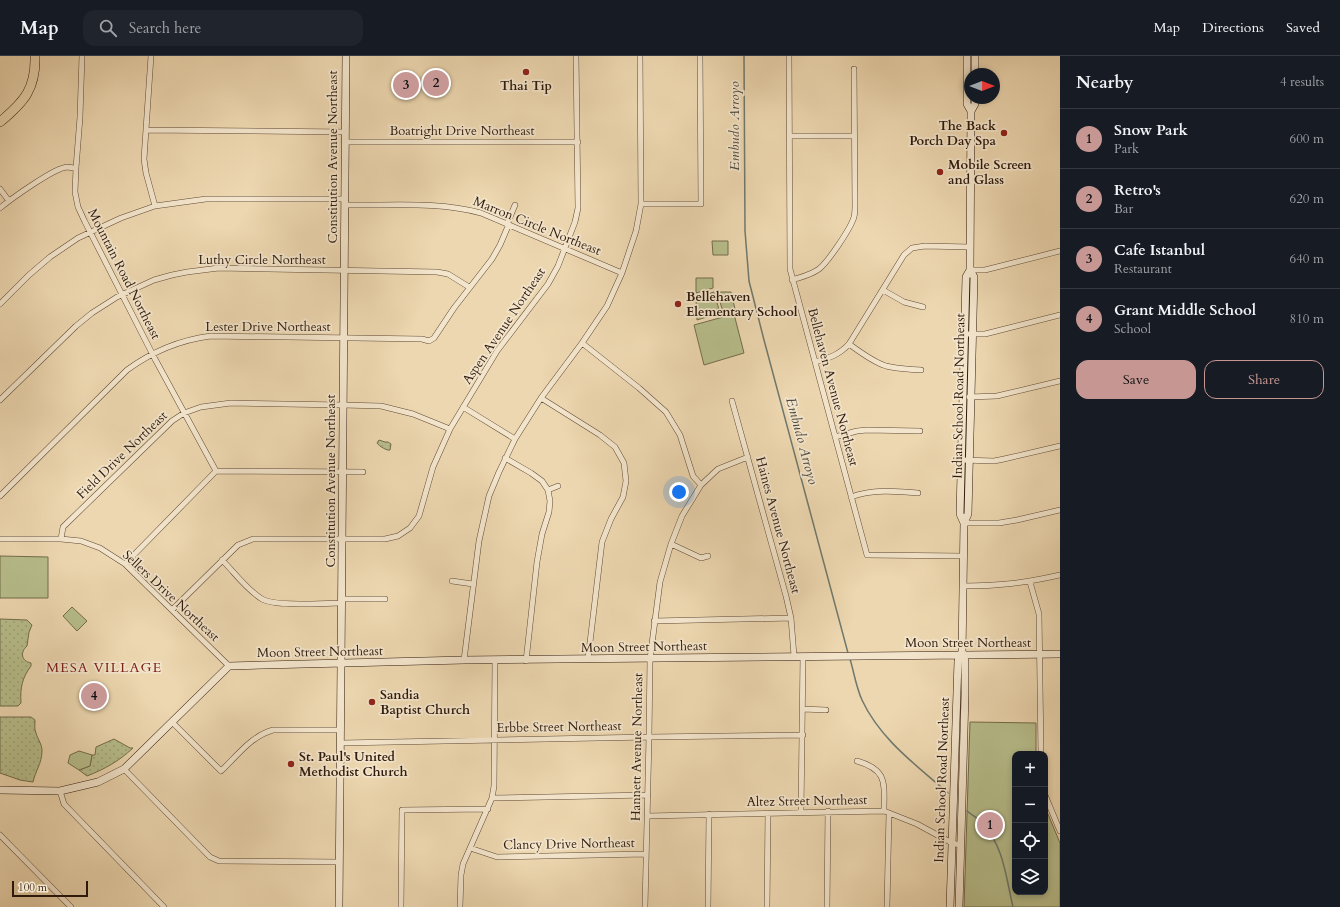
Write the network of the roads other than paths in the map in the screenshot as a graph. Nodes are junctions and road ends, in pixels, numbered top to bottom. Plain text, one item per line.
1 (35, 56) edge
2 (82, 56) edge
3 (151, 56) edge
4 (346, 56) edge
5 (576, 56) edge
6 (640, 56) edge
7 (700, 56) edge
8 (789, 56) edge
9 (968, 56) edge
10 (975, 56) edge
11 (975, 68) edge
12 (854, 69) dead end
13 (975, 104) edge
14 (971, 111) junction
15 (0, 122) edge
16 (147, 130) junction
17 (346, 132) junction
18 (789, 136) junction
19 (854, 136) junction
20 (346, 142) junction
21 (578, 142) junction
22 (76, 168) junction
23 (0, 189) edge
24 (9, 201) junction
25 (345, 202) junction
26 (641, 204) junction
27 (515, 205) dead end
28 (155, 206) junction
29 (0, 208) edge
30 (508, 224) junction
31 (90, 232) junction
32 (970, 247) junction
33 (565, 249) junction
34 (1060, 251) edge
35 (345, 270) junction
36 (970, 270) junction
37 (622, 273) junction
38 (792, 280) junction
39 (469, 287) junction
40 (883, 290) junction
41 (122, 294) junction
42 (0, 304) edge
43 (923, 307) dead end
44 (1060, 315) edge
45 (964, 334) junction
46 (972, 335) junction
47 (344, 337) junction
48 (582, 343) junction
49 (849, 344) junction
50 (152, 354) junction
51 (815, 362) junction
52 (921, 370) dead end
53 (1060, 381) edge
54 (963, 397) junction
55 (971, 397) junction
56 (540, 398) junction
57 (0, 400) edge
58 (732, 401) dead end
59 (343, 405) junction
60 (463, 407) junction
61 (184, 413) junction
62 (450, 429) junction
63 (920, 431) dead end
64 (835, 437) junction
65 (515, 439) junction
66 (1060, 446) edge
67 (748, 457) junction
68 (505, 458) junction
69 (966, 460) junction
70 (216, 471) junction
71 (343, 471) junction
72 (363, 472) dead end
73 (701, 485) junction
74 (558, 486) dead end
75 (548, 490) junction
76 (918, 493) dead end
77 (0, 496) edge
78 (851, 497) junction
79 (1060, 510) edge
80 (964, 523) junction
81 (0, 539) edge
82 (61, 539) junction
83 (342, 539) junction
84 (671, 544) junction
85 (708, 556) dead end
86 (963, 556) junction
87 (222, 560) junction
88 (125, 564) junction
89 (1060, 574) edge
90 (452, 581) dead end
91 (1030, 582) junction
92 (473, 584) junction
93 (963, 586) junction
94 (385, 599) dead end
95 (342, 601) junction
96 (172, 610) junction
97 (791, 618) junction
98 (654, 621) junction
99 (962, 654) junction
100 (1040, 654) junction
101 (1060, 654) edge
102 (794, 656) junction
103 (803, 656) junction
104 (650, 659) junction
105 (464, 660) junction
106 (526, 660) junction
107 (588, 660) junction
108 (495, 661) junction
109 (341, 664) junction
110 (229, 666) junction
111 (803, 709) junction
112 (826, 710) dead end
113 (172, 722) junction
114 (341, 730) junction
115 (803, 735) junction
116 (649, 736) junction
117 (494, 740) junction
118 (341, 743) junction
119 (1041, 751) edge
120 (857, 761) dead end
121 (124, 769) junction
122 (0, 790) edge
123 (60, 791) junction
124 (648, 795) junction
125 (492, 798) junction
126 (1048, 802) edge
127 (488, 809) junction
128 (884, 811) junction
129 (801, 812) junction
130 (828, 812) junction
131 (768, 813) junction
132 (889, 813) junction
133 (709, 814) junction
134 (647, 816) junction
135 (1060, 831) edge
136 (0, 835) edge
137 (952, 843) junction
138 (960, 845) junction
139 (470, 848) junction
140 (646, 854) junction
141 (340, 862) junction
142 (161, 906) edge
143 (71, 907) edge
144 (339, 907) edge
145 (401, 907) edge
146 (460, 907) edge
147 (645, 907) edge
148 (708, 907) edge
149 (767, 907) edge
150 (827, 907) edge
151 (887, 907) edge
152 (950, 907) edge
153 (958, 907) edge

1 - 15 highway
2 - 22 street, Mountain Road Northeast
3 - 16 street
4 - 17 street, Constitution Avenue Northeast
5 - 21 street, Aspen Avenue Northeast
6 - 26 street
7 - 26 street
8 - 18 street, Bellehaven Avenue Northeast
9 - 14 street, Indian School Road Northeast
10 - 11 street
12 - 19 street
13 - 14 street, Indian School Road Northeast
14 - 32 street, Indian School Road Northeast
16 - 17 street
16 - 28 street
17 - 20 street, Constitution Avenue Northeast
18 - 19 street
18 - 38 street, Bellehaven Avenue Northeast
19 - 38 street
20 - 21 street, Boatright Drive Northeast
20 - 25 street, Constitution Avenue Northeast
21 - 33 street, Aspen Avenue Northeast
22 - 24 street
22 - 31 street, Mountain Road Northeast
23 - 24 street
24 - 29 street
25 - 28 street, Marron Circle Northeast
25 - 30 street, Marron Circle Northeast
25 - 35 street, Constitution Avenue Northeast
26 - 37 street
27 - 30 street, Lester Drive Northeast
28 - 31 street, Marron Circle Northeast
30 - 33 street, Marron Circle Northeast
30 - 39 street, Lester Drive Northeast
31 - 41 street, Mountain Road Northeast
31 - 42 street, Marron Circle Northeast
32 - 36 street, Indian School Road Northeast
32 - 40 street
33 - 37 street, Marron Circle Northeast
33 - 60 street, Aspen Avenue Northeast
34 - 36 street
35 - 39 street, Luthy Circle Northeast
35 - 41 street, Luthy Circle Northeast
35 - 47 street, Constitution Avenue Northeast
36 - 45 street, Indian School Road Northeast
36 - 46 street, Indian School Road Northeast
37 - 48 street
38 - 51 street, Bellehaven Avenue Northeast
39 - 47 street, Lester Drive Northeast
40 - 43 street
40 - 49 street
41 - 50 street, Mountain Road Northeast
41 - 57 street, Luthy Circle Northeast
44 - 46 street
45 - 46 street
45 - 54 street, Indian School Road Northeast
46 - 55 street, Indian School Road Northeast
47 - 50 street, Lester Drive Northeast
47 - 59 street, Constitution Avenue Northeast
48 - 56 street
48 - 73 street
49 - 51 street
49 - 52 street
50 - 61 street, Mountain Road Northeast
50 - 77 street, Lester Drive Northeast
51 - 64 street, Bellehaven Avenue Northeast
53 - 55 street
54 - 55 street
54 - 69 street, Indian School Road Northeast
55 - 69 street, Indian School Road Northeast
56 - 65 street
56 - 107 street
58 - 67 street, Haines Avenue Northeast
59 - 61 street, Field Drive Northeast
59 - 62 street, Field Drive Northeast
59 - 71 street, Constitution Avenue Northeast
60 - 62 street, Aspen Avenue Northeast
60 - 65 street
61 - 70 street, Mountain Road Northeast
61 - 82 street, Field Drive Northeast
62 - 83 street, Aspen Avenue Northeast
63 - 64 street
64 - 78 street, Bellehaven Avenue Northeast
65 - 68 street
66 - 69 street
67 - 73 street, Hannett Avenue Northeast
67 - 97 street, Haines Avenue Northeast
68 - 75 street
68 - 92 street
69 - 80 street, Indian School Road Northeast
70 - 71 street
70 - 88 street
71 - 72 street
71 - 83 street, Constitution Avenue Northeast
73 - 84 street, Hannett Avenue Northeast
74 - 75 street
75 - 106 street
76 - 78 street
78 - 86 street, Bellehaven Avenue Northeast
79 - 80 street
80 - 86 street, Indian School Road Northeast
81 - 82 street, Sellers Drive Northeast
82 - 88 street, Sellers Drive Northeast
83 - 87 street, Aspen Avenue Northeast
83 - 95 street, Constitution Avenue Northeast
84 - 85 street
84 - 98 street, Hannett Avenue Northeast
86 - 93 street, Indian School Road Northeast
87 - 95 street
87 - 96 street, Aspen Avenue Northeast
88 - 96 street, Sellers Drive Northeast
89 - 91 street
90 - 92 street
91 - 93 street
91 - 100 street
92 - 105 street
93 - 99 street, Indian School Road Northeast
94 - 95 street
95 - 109 street, Constitution Avenue Northeast
96 - 110 street, Sellers Drive Northeast
97 - 98 street
97 - 102 street, Haines Avenue Northeast
98 - 104 street, Hannett Avenue Northeast
99 - 100 street, Moon Street Northeast
99 - 103 street, Moon Street Northeast
99 - 137 street, Indian School Road Northeast
99 - 138 street, Indian School Road Northeast
100 - 101 street, Moon Street Northeast
100 - 119 street
102 - 103 street, Moon Street Northeast
102 - 104 street, Moon Street Northeast
103 - 111 street
104 - 107 street, Moon Street Northeast
104 - 116 street, Hannett Avenue Northeast
105 - 108 street, Moon Street Northeast
105 - 109 street, Moon Street Northeast
106 - 107 street, Moon Street Northeast
106 - 108 street, Moon Street Northeast
108 - 117 street
109 - 110 street, Moon Street Northeast
109 - 114 street, Constitution Avenue Northeast
110 - 113 street
111 - 112 street
111 - 115 street
113 - 114 street
113 - 121 street
114 - 118 street, Constitution Avenue Northeast
115 - 116 street, Erbbe Street Northeast
115 - 129 street
116 - 117 street, Erbbe Street Northeast
116 - 124 street, Hannett Avenue Northeast
117 - 118 street, Erbbe Street Northeast
117 - 125 street
118 - 141 street, Constitution Avenue Northeast
120 - 128 street
121 - 123 street
121 - 141 street
122 - 123 street
123 - 142 street
124 - 125 street
124 - 134 street, Hannett Avenue Northeast
125 - 127 street
126 - 135 street
127 - 139 street
127 - 145 street
128 - 130 street, Altez Street Northeast
128 - 132 street, Altez Street Northeast
129 - 130 street, Altez Street Northeast
129 - 131 street, Altez Street Northeast
130 - 150 street
131 - 133 street, Altez Street Northeast
131 - 149 street
132 - 137 street, Altez Street Northeast
132 - 151 street
133 - 134 street, Altez Street Northeast
133 - 148 street
134 - 140 street, Hannett Avenue Northeast
136 - 143 street
137 - 138 street, Altez Street Northeast
137 - 152 street, Indian School Road Northeast
138 - 153 street, Indian School Road Northeast
139 - 140 street, Clancy Drive Northeast
139 - 146 street
140 - 147 street, Hannett Avenue Northeast
141 - 144 street, Constitution Avenue Northeast

